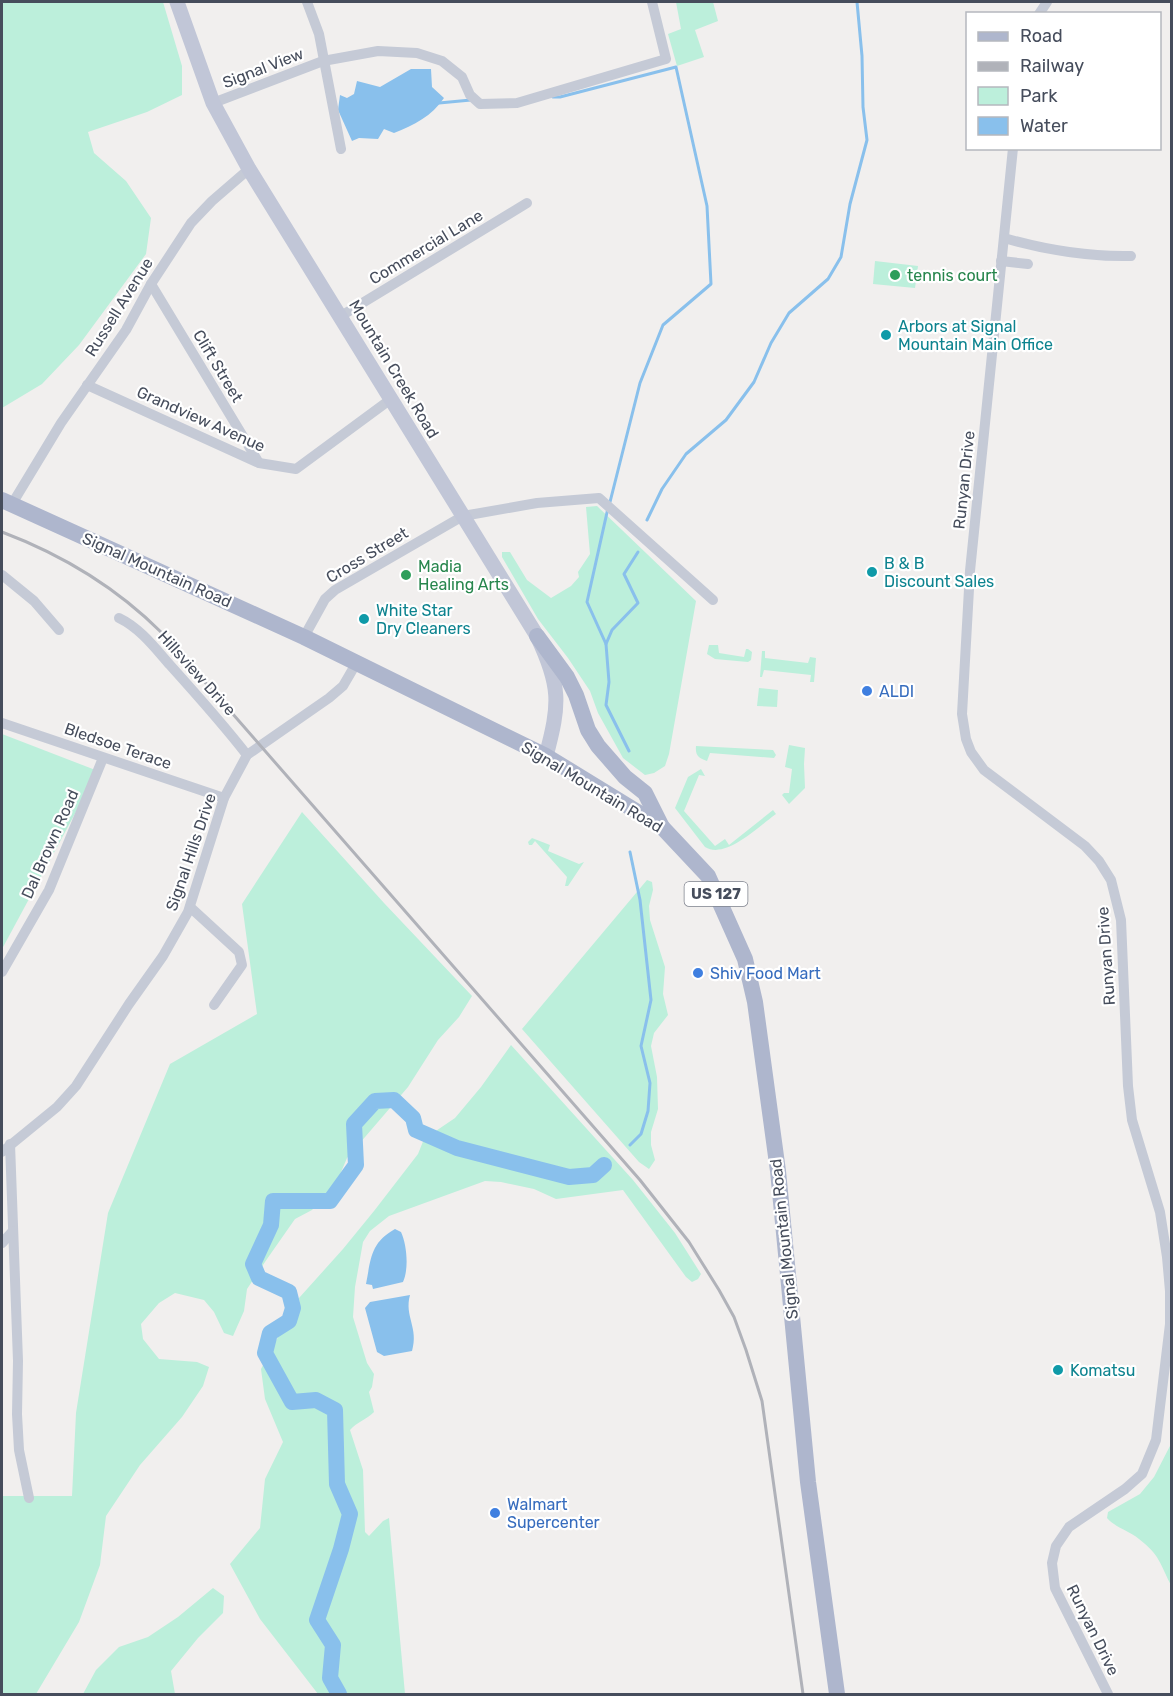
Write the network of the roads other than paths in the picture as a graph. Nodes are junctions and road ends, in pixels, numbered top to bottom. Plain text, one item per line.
1 (177, 2) edge
2 (308, 2) edge
3 (652, 2) edge
4 (323, 61) junction
5 (213, 103) junction
6 (340, 149) dead end
7 (1013, 150) edge
8 (249, 169) junction
9 (526, 203) dead end
10 (1004, 238) junction
11 (1131, 256) dead end
12 (1001, 261) junction
13 (1028, 264) dead end
14 (151, 284) junction
15 (341, 316) junction
16 (87, 385) junction
17 (391, 399) junction
18 (259, 463) junction
19 (7, 502) edge
20 (463, 516) junction
21 (2, 575) edge
22 (713, 600) dead end
23 (119, 618) dead end
24 (59, 630) dead end
25 (537, 636) junction
26 (304, 637) junction
27 (357, 662) junction
28 (2, 723) edge
29 (247, 755) junction
30 (546, 756) junction
31 (103, 758) junction
32 (224, 798) junction
33 (662, 827) junction
34 (190, 907) junction
35 (2, 972) edge
36 (214, 1005) dead end
37 (10, 1144) junction
38 (2, 1152) edge
39 (14, 1231) junction
40 (2, 1243) edge
41 (29, 1497) dead end
42 (837, 1695) edge
43 (1108, 1695) edge

1 - 5 main road, Mountain Creek Road
2 - 4 street
3 - 4 street, Signal View
4 - 5 street, Signal View
4 - 6 street
5 - 8 main road, Mountain Creek Road
7 - 10 street, Runyan Drive
8 - 14 street, Russell Avenue
8 - 15 main road, Mountain Creek Road
9 - 15 street, Commercial Lane
10 - 11 street
10 - 12 street, Runyan Drive
12 - 13 street
12 - 43 street, Runyan Drive
14 - 16 street, Russell Avenue
14 - 18 street, Clift Street
15 - 17 main road, Mountain Creek Road
16 - 18 street, Grandview Avenue
16 - 19 street, Russell Avenue
17 - 18 street, Grandview Avenue
17 - 20 main road, Mountain Creek Road
19 - 26 main road, Signal Mountain Road / US 127
20 - 22 street
20 - 25 main road, Mountain Creek Road
20 - 26 street, Cross Street
21 - 24 street
23 - 29 street, Hillsview Drive
25 - 30 main road, Mountain Creek Road
25 - 33 main road
26 - 27 main road, Signal Mountain Road / US 127
27 - 29 street, Signal Hills Drive
27 - 30 main road, Signal Mountain Road / US 127
28 - 31 street, Bledsoe Terace
29 - 32 street, Signal Hills Drive
30 - 33 main road, Signal Mountain Road / US 127
31 - 32 street, Bledsoe Terace
31 - 35 street, Dal Brown Road
32 - 34 street, Signal Hills Drive
33 - 42 main road, Signal Mountain Road / US 127
34 - 36 street
34 - 37 street, Signal Hills Drive
37 - 38 street, Signal Hills Drive
37 - 39 street
39 - 40 street
39 - 41 street

